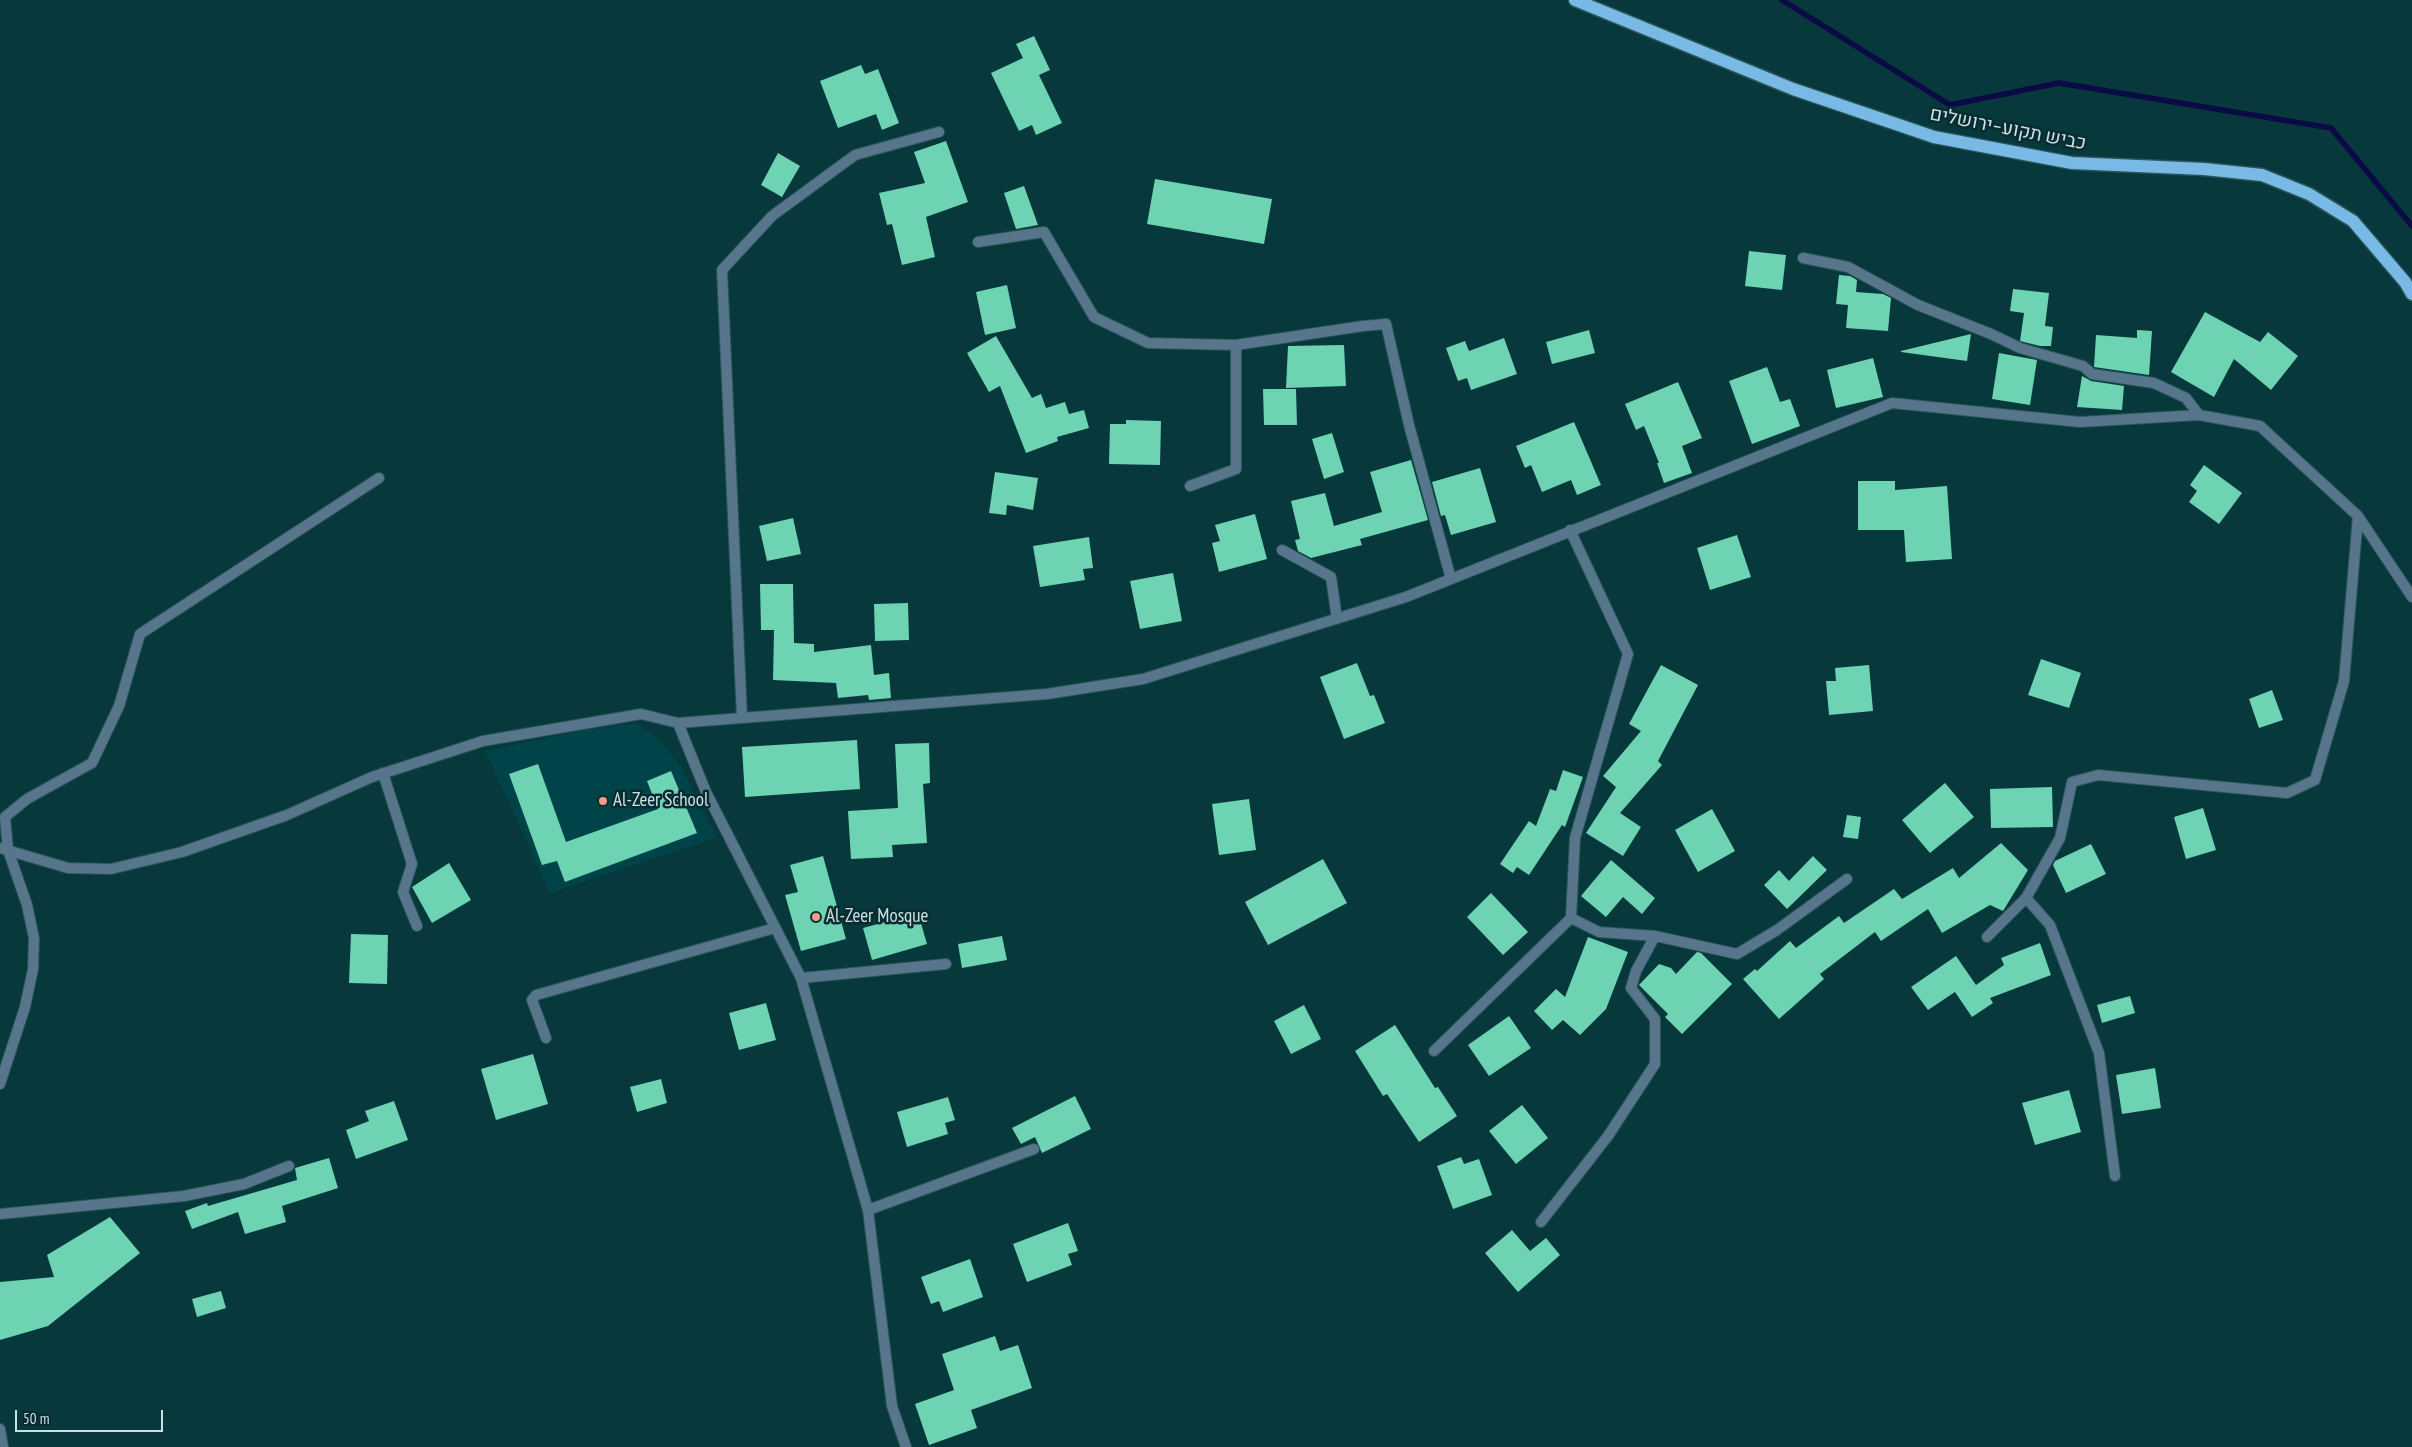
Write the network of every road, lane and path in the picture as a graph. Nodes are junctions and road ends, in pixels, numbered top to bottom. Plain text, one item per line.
1 (1575, 0) edge
2 (939, 132) dead end
3 (978, 242) dead end
4 (1804, 258) dead end
5 (2412, 294) edge
6 (1236, 345) junction
7 (2199, 415) junction
8 (379, 478) dead end
9 (1190, 486) dead end
10 (2358, 516) junction
11 (1570, 530) junction
12 (1282, 550) dead end
13 (1451, 579) junction
14 (2412, 597) edge
15 (1337, 619) junction
16 (742, 718) junction
17 (678, 723) junction
18 (383, 773) junction
19 (4, 849) edge
20 (1847, 879) dead end
21 (2026, 898) junction
22 (1571, 918) junction
23 (417, 926) dead end
24 (775, 928) junction
25 (1655, 936) junction
26 (1987, 937) dead end
27 (946, 964) dead end
28 (801, 978) junction
29 (546, 1038) dead end
30 (1434, 1051) dead end
31 (0, 1084) edge
32 (1034, 1149) dead end
33 (289, 1166) dead end
34 (2116, 1176) dead end
35 (868, 1210) junction
36 (0, 1214) edge
37 (1541, 1222) dead end
38 (0, 1429) edge
39 (3, 1447) edge
40 (906, 1447) edge

1 - 5 main road, כביש תקוע–ירושלים
2 - 16 street
3 - 6 street
4 - 7 street
6 - 9 street
6 - 13 street
7 - 10 street
7 - 11 street
8 - 19 street
10 - 14 street
10 - 21 street
11 - 13 street
11 - 22 street
12 - 15 street
13 - 15 street
15 - 16 street
16 - 17 street
17 - 18 street
17 - 24 street
18 - 19 street
18 - 23 street
19 - 31 street
20 - 25 street
21 - 26 street
21 - 34 street
22 - 25 street
22 - 30 street
24 - 28 street
24 - 29 street
25 - 37 street
27 - 28 street
28 - 35 street
32 - 35 street
33 - 36 street
35 - 40 street
38 - 39 street

